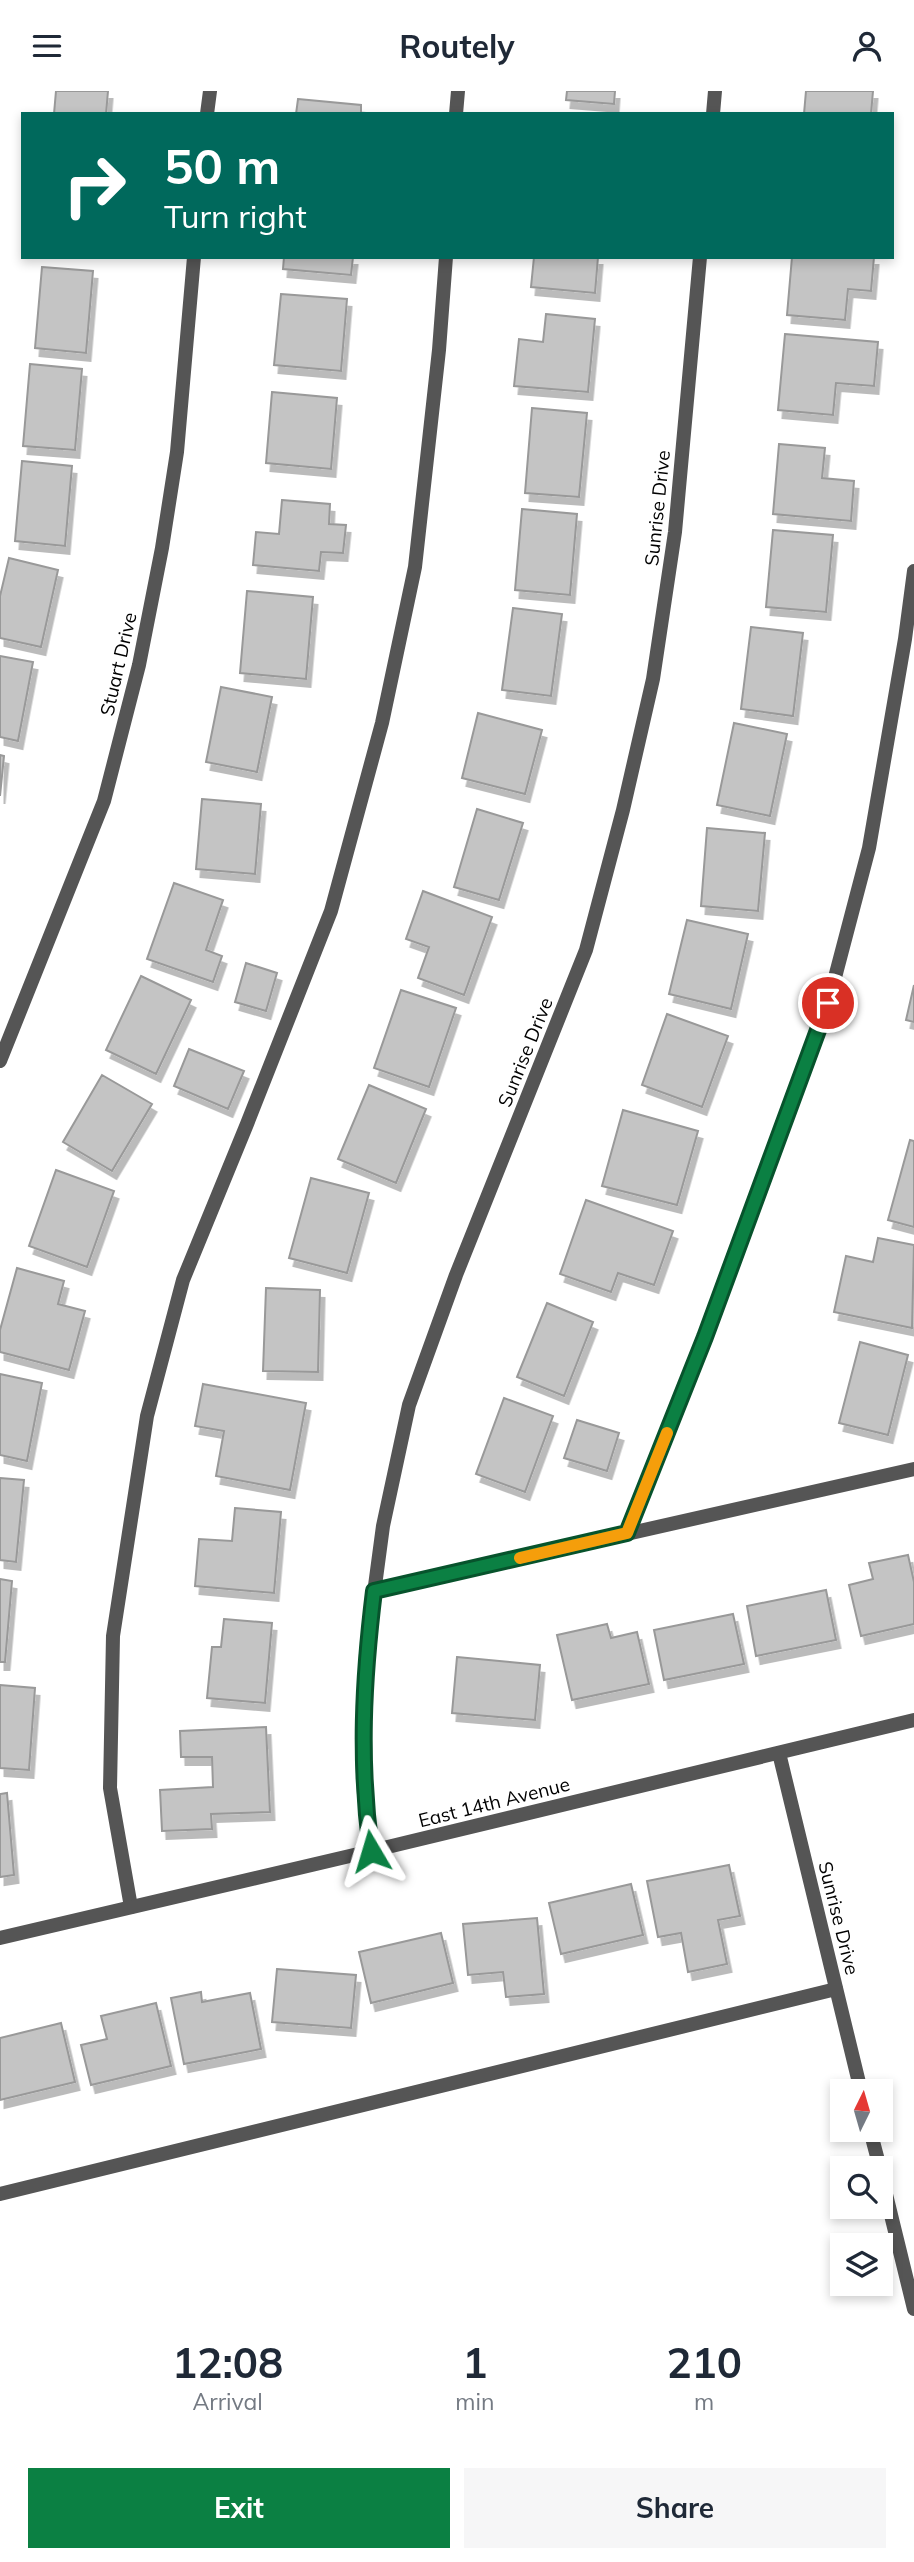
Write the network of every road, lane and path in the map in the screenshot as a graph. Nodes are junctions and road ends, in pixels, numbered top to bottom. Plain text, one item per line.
1 (209, 91) edge
2 (458, 91) edge
3 (715, 91) edge
4 (207, 112) edge
5 (456, 112) edge
6 (713, 112) edge
7 (194, 259) edge
8 (446, 259) edge
9 (700, 259) edge
10 (914, 571) edge
11 (0, 1061) edge
12 (914, 1468) edge
13 (627, 1533) junction
14 (374, 1591) junction
15 (914, 1720) edge
16 (779, 1753) junction
17 (371, 1851) junction
18 (131, 1907) junction
19 (0, 1938) edge
20 (836, 1989) junction
21 (858, 2079) edge
22 (0, 2193) edge
23 (892, 2219) edge
24 (914, 2309) edge

1 - 4 street
2 - 5 street
3 - 6 street
7 - 11 street, Stuart Drive
8 - 18 street
9 - 14 street, Sunrise Drive
10 - 13 street
12 - 13 street
13 - 14 street
14 - 17 street, Sunrise Drive
15 - 16 street, East 14th Avenue
16 - 17 street, East 14th Avenue
16 - 20 street, Sunrise Drive
17 - 18 street, East 14th Avenue
18 - 19 street, East 14th Avenue
20 - 21 street, Sunrise Drive
20 - 22 street
23 - 24 street

